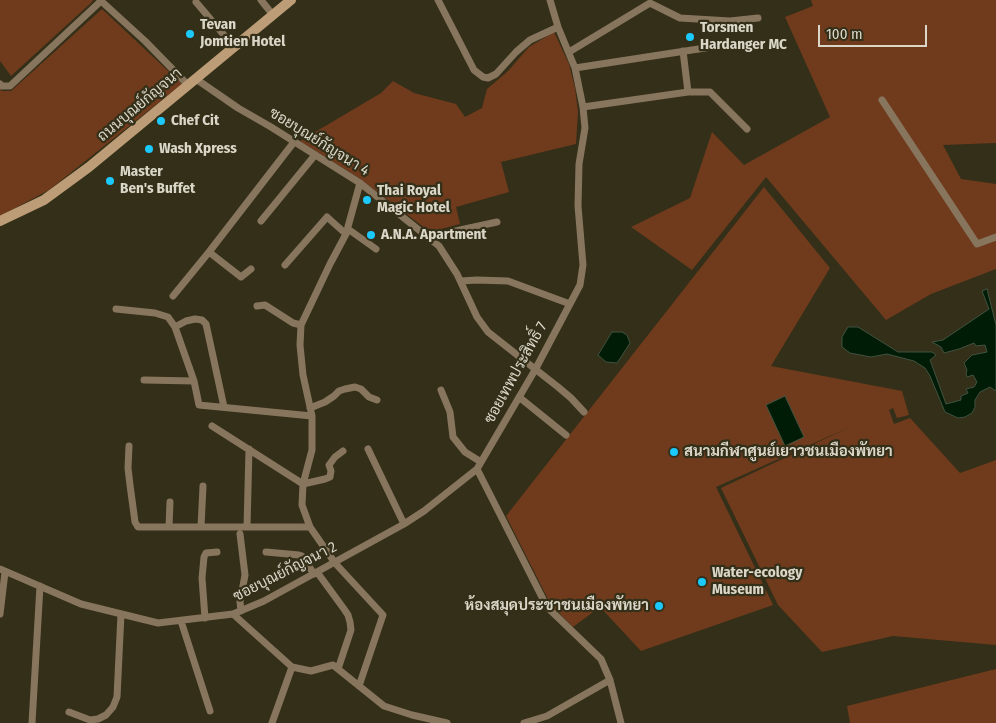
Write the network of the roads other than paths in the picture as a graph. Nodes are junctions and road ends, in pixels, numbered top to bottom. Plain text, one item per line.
1 (101, 0) edge
2 (261, 0) edge
3 (291, 0) edge
4 (438, 0) edge
5 (550, 0) edge
6 (196, 2) dead end
7 (657, 3) edge
8 (273, 16) junction
9 (758, 18) dead end
10 (558, 27) junction
11 (718, 46) dead end
12 (234, 47) junction
13 (684, 51) junction
14 (569, 52) junction
15 (576, 68) junction
16 (192, 82) junction
17 (0, 84) edge
18 (688, 92) junction
19 (882, 100) dead end
20 (583, 107) junction
21 (747, 129) dead end
22 (294, 142) junction
23 (315, 155) junction
24 (360, 184) junction
25 (261, 221) dead end
26 (0, 222) edge
27 (497, 222) dead end
28 (347, 232) junction
29 (428, 237) junction
30 (996, 237) edge
31 (376, 249) dead end
32 (209, 252) junction
33 (285, 265) dead end
34 (251, 269) dead end
35 (461, 281) junction
36 (173, 296) dead end
37 (570, 304) junction
38 (257, 306) dead end
39 (116, 309) dead end
40 (301, 325) junction
41 (175, 327) junction
42 (535, 370) junction
43 (144, 380) dead end
44 (194, 381) junction
45 (441, 390) dead end
46 (519, 397) junction
47 (378, 400) dead end
48 (224, 407) junction
49 (310, 408) junction
50 (584, 412) dead end
51 (312, 416) junction
52 (212, 426) dead end
53 (566, 435) dead end
54 (129, 446) dead end
55 (248, 449) junction
56 (368, 449) dead end
57 (343, 451) dead end
58 (481, 462) junction
59 (477, 469) junction
60 (303, 484) junction
61 (203, 486) dead end
62 (170, 502) dead end
63 (404, 524) junction
64 (169, 527) junction
65 (201, 527) junction
66 (310, 527) junction
67 (247, 528) junction
68 (240, 534) dead end
69 (217, 552) dead end
70 (266, 552) dead end
71 (335, 563) junction
72 (2, 571) edge
73 (316, 573) junction
74 (40, 586) junction
75 (241, 611) junction
76 (0, 614) edge
77 (122, 614) junction
78 (233, 614) junction
79 (205, 618) junction
80 (181, 621) junction
81 (292, 667) junction
82 (338, 669) junction
83 (610, 680) junction
84 (359, 686) junction
85 (210, 711) dead end
86 (68, 712) dead end
87 (419, 720) edge
88 (530, 722) edge
89 (32, 723) edge
90 (272, 723) edge
91 (446, 723) edge
92 (621, 723) edge

1 - 16 street, ซอยบุณย์กัญจนา 4
1 - 17 street
2 - 8 street
3 - 8 street, ถนนบุณย์กัญจนา
4 - 10 street
5 - 10 street, ซอยเทพประสิทธิ์ 7
6 - 12 street
7 - 9 street
7 - 14 street
8 - 12 street, ถนนบุณย์กัญจนา
10 - 14 street, ซอยเทพประสิทธิ์ 7
11 - 13 street
12 - 16 street, ถนนบุณย์กัญจนา
13 - 15 street
13 - 18 street
14 - 15 street, ซอยเทพประสิทธิ์ 7
15 - 20 street, ซอยเทพประสิทธิ์ 7
16 - 22 street, ซอยบุณย์กัญจนา 4
16 - 26 street, ถนนบุณย์กัญจนา
18 - 20 street
18 - 21 street
19 - 30 street
20 - 37 street, ซอยเทพประสิทธิ์ 7
22 - 23 street, ซอยบุณย์กัญจนา 4
22 - 32 street
23 - 24 street, ซอยบุณย์กัญจนา 4
23 - 25 street
24 - 28 street
24 - 29 street, ซอยบุณย์กัญจนา 4
27 - 29 street
28 - 31 street
28 - 33 street
28 - 40 street
29 - 35 street, ซอยบุณย์กัญจนา 4
32 - 34 street
32 - 36 street
35 - 37 street
35 - 42 street, ซอยบุณย์กัญจนา 4
37 - 42 street, ซอยเทพประสิทธิ์ 7
38 - 40 street
39 - 41 street
40 - 49 street
41 - 44 street
41 - 48 street
42 - 46 street, ซอยเทพประสิทธิ์ 7
42 - 50 street, ซอยบุณย์กัญจนา 4
43 - 44 street
44 - 48 street
45 - 58 street
46 - 53 street
46 - 58 street, ซอยเทพประสิทธิ์ 7
47 - 49 street
48 - 51 street
49 - 51 street
51 - 60 street
52 - 55 street
54 - 64 street
55 - 60 street
55 - 67 street
56 - 63 street
57 - 60 street
58 - 59 street, ซอยเทพประสิทธิ์ 7
59 - 63 street, ซอยบุณย์กัญจนา 2
59 - 83 street
60 - 66 street
61 - 65 street
62 - 64 street
63 - 71 street, ซอยบุณย์กัญจนา 2
64 - 65 street
65 - 67 street
66 - 67 street
66 - 71 street
68 - 75 street
69 - 79 street
70 - 73 street
71 - 73 street, ซอยบุณย์กัญจนา 2
71 - 84 street
72 - 74 street, ซอยบุณย์กัญจนา 2
72 - 76 street
73 - 75 street, ซอยบุณย์กัญจนา 2
73 - 82 street
74 - 77 street, ซอยบุณย์กัญจนา 2
74 - 89 street
75 - 78 street, ซอยบุณย์กัญจนา 2
77 - 80 street, ซอยบุณย์กัญจนา 2
77 - 86 street
78 - 79 street, ซอยบุณย์กัญจนา 2
78 - 81 street
79 - 80 street, ซอยบุณย์กัญจนา 2
80 - 85 street
81 - 82 street
81 - 90 street
82 - 84 street
83 - 88 street
83 - 92 street
84 - 87 street
87 - 91 street

